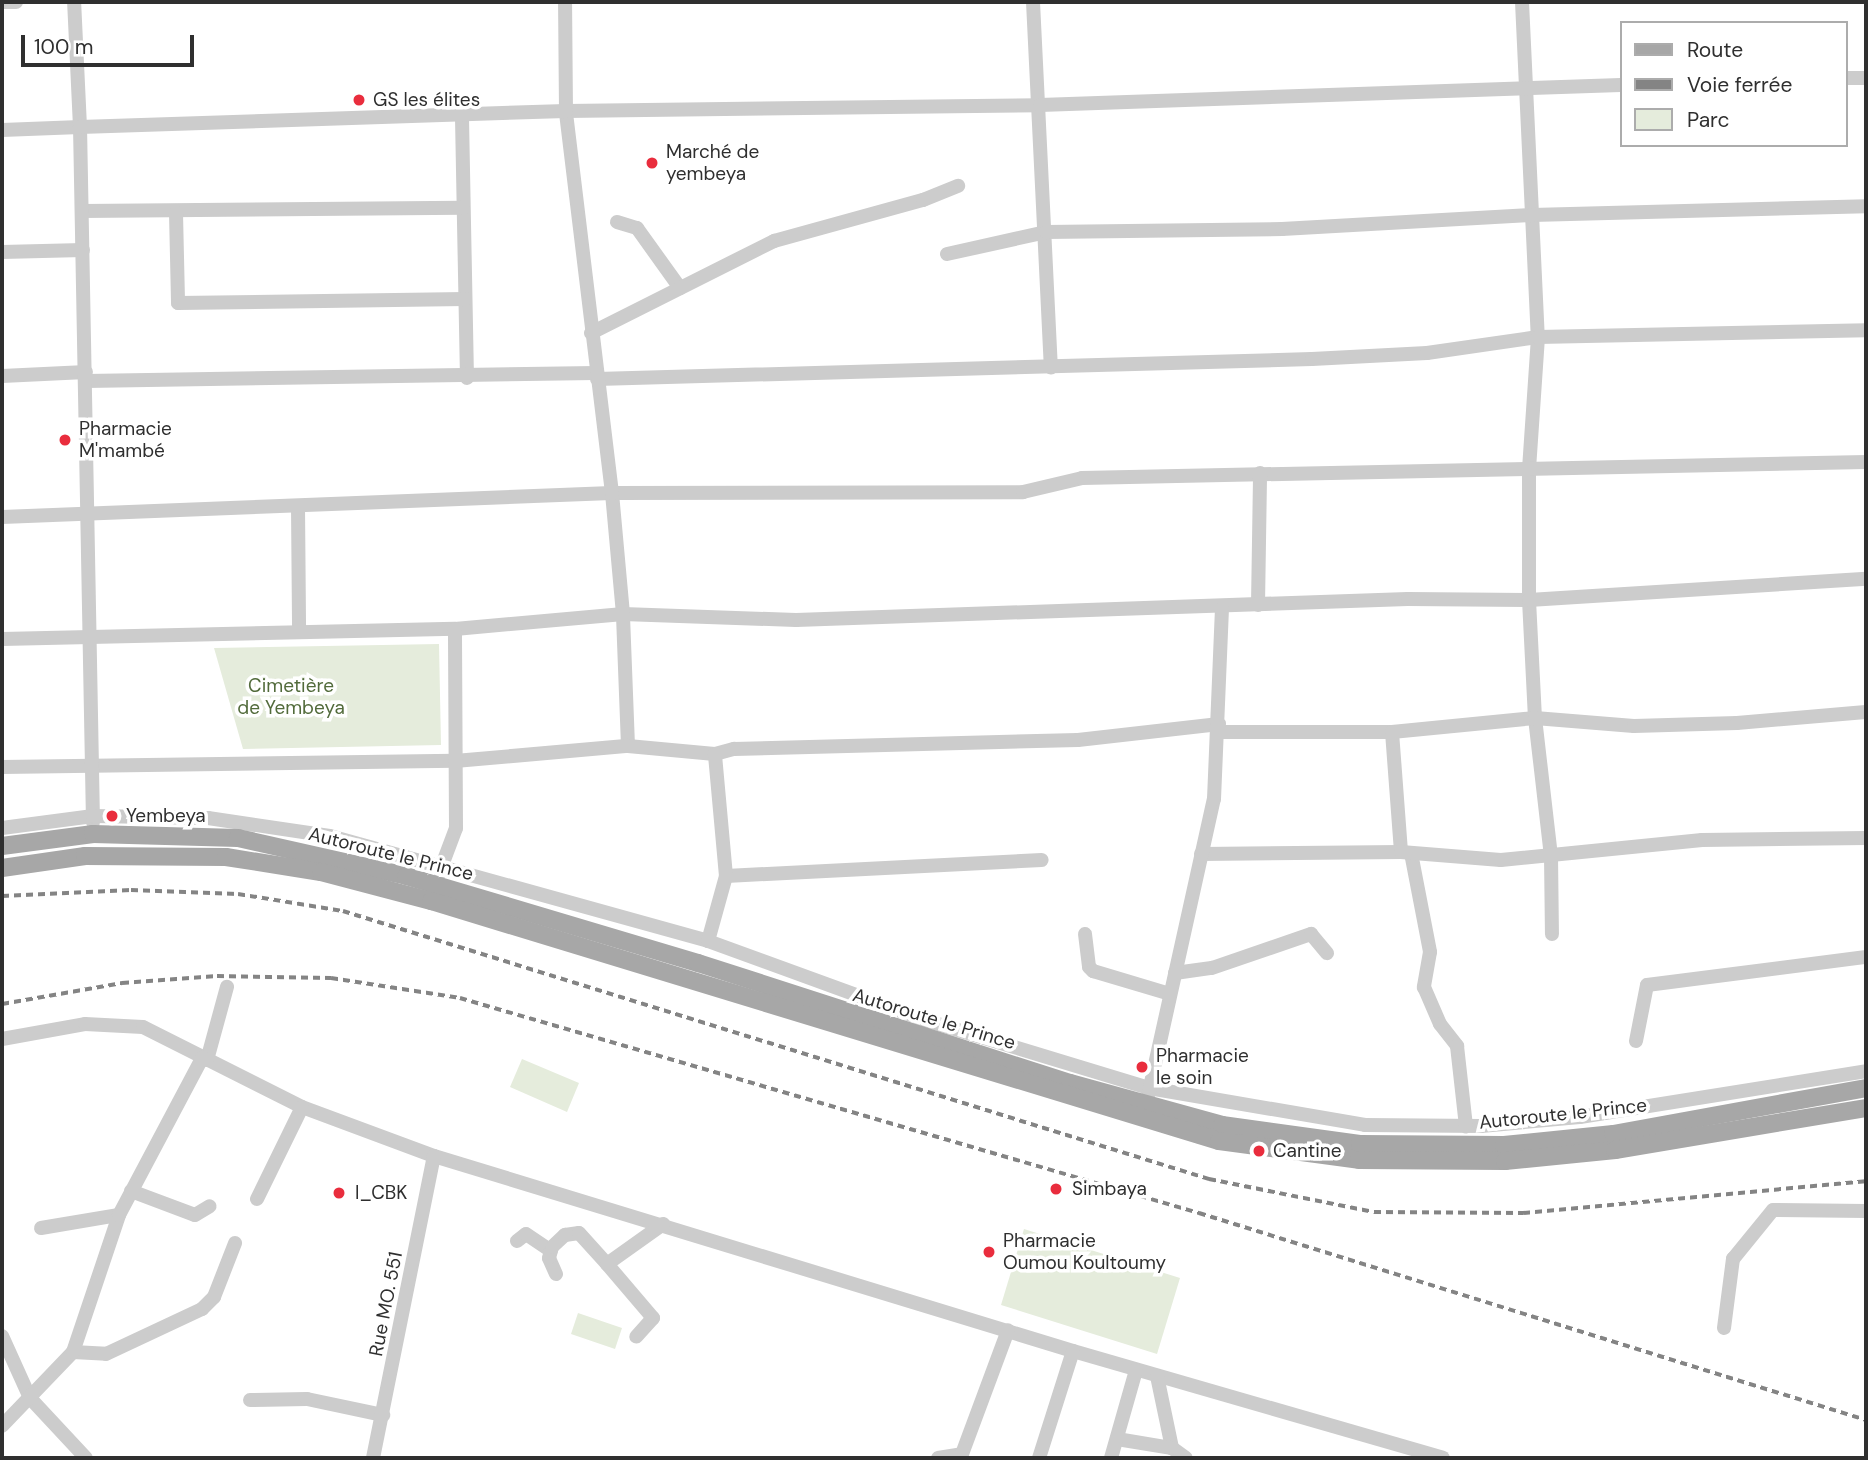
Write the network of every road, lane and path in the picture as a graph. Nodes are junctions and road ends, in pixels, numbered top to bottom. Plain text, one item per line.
1 (2, 2) edge
2 (16, 2) edge
3 (74, 2) edge
4 (565, 2) edge
5 (1033, 2) edge
6 (1522, 2) edge
7 (1847, 78) edge
8 (1866, 78) edge
9 (1619, 85) edge
10 (1525, 88) junction
11 (1040, 105) junction
12 (566, 111) junction
13 (462, 118) junction
14 (80, 127) junction
15 (2, 130) edge
16 (958, 186) dead end
17 (1866, 206) edge
18 (463, 208) junction
19 (82, 211) junction
20 (176, 213) junction
21 (1532, 215) junction
22 (617, 222) dead end
23 (1046, 232) junction
24 (83, 250) junction
25 (2, 252) edge
26 (947, 254) dead end
27 (680, 288) junction
28 (465, 299) junction
29 (1866, 330) edge
30 (591, 333) junction
31 (1538, 337) junction
32 (1051, 368) junction
33 (2, 376) edge
34 (596, 376) junction
35 (86, 377) junction
36 (467, 378) junction
37 (1866, 462) edge
38 (1529, 470) junction
39 (1260, 474) junction
40 (612, 493) junction
41 (298, 507) junction
42 (84, 515) junction
43 (2, 517) edge
44 (1866, 579) edge
45 (1529, 600) junction
46 (1258, 605) junction
47 (1222, 608) junction
48 (624, 614) junction
49 (455, 629) junction
50 (299, 630) junction
51 (92, 637) junction
52 (2, 639) edge
53 (1866, 712) edge
54 (1535, 718) junction
55 (1219, 728) junction
56 (1392, 732) junction
57 (628, 746) junction
58 (715, 754) junction
59 (455, 761) junction
60 (92, 765) junction
61 (2, 767) edge
62 (93, 825) junction
63 (2, 828) edge
64 (1866, 838) edge
65 (2, 846) edge
66 (1406, 853) junction
67 (1201, 854) junction
68 (1551, 856) junction
69 (1042, 860) dead end
70 (441, 867) junction
71 (2, 868) edge
72 (726, 876) junction
73 (435, 885) junction
74 (1085, 934) dead end
75 (1552, 934) dead end
76 (708, 941) junction
77 (1327, 953) dead end
78 (1866, 957) edge
79 (1175, 973) junction
80 (227, 987) dead end
81 (1170, 994) junction
82 (922, 1028) junction
83 (2, 1040) edge
84 (1636, 1041) dead end
85 (205, 1059) junction
86 (1866, 1071) edge
87 (1866, 1088) edge
88 (1148, 1096) junction
89 (302, 1107) junction
90 (1866, 1108) edge
91 (1466, 1126) junction
92 (434, 1156) junction
93 (131, 1191) junction
94 (257, 1199) dead end
95 (209, 1206) dead end
96 (1866, 1211) edge
97 (119, 1215) junction
98 (663, 1224) junction
99 (41, 1228) dead end
100 (517, 1241) dead end
101 (235, 1243) dead end
102 (551, 1251) junction
103 (607, 1264) junction
104 (556, 1274) dead end
105 (1724, 1328) dead end
106 (1008, 1330) junction
107 (2, 1336) edge
108 (636, 1337) dead end
109 (1073, 1351) junction
110 (74, 1352) junction
111 (1136, 1370) junction
112 (1157, 1376) junction
113 (30, 1398) junction
114 (250, 1400) dead end
115 (383, 1415) junction
116 (2, 1426) edge
117 (1117, 1439) junction
118 (1172, 1448) junction
119 (961, 1456) edge
120 (85, 1458) edge
121 (373, 1458) edge
122 (938, 1458) edge
123 (1039, 1458) edge
124 (1111, 1458) edge
125 (1186, 1458) edge
126 (1443, 1458) edge

1 - 2 street
3 - 14 street
4 - 12 street
5 - 11 street
6 - 10 street
7 - 8 street
9 - 10 street
10 - 11 street
10 - 21 street
11 - 12 street
11 - 23 street
12 - 13 street
12 - 30 street
13 - 14 street
13 - 18 street
14 - 15 street
14 - 19 street
16 - 27 street
17 - 21 street
18 - 20 street
18 - 28 street
19 - 20 street
19 - 24 street
20 - 28 street
21 - 23 street
21 - 31 street
22 - 27 street
23 - 26 street
23 - 32 street
24 - 25 street
24 - 35 street
27 - 30 street
28 - 36 street
29 - 31 street
30 - 34 street
31 - 32 street
31 - 38 street
32 - 34 street
33 - 35 street
34 - 36 street
34 - 40 street
35 - 36 street
35 - 42 street
37 - 38 street
38 - 39 street
38 - 45 street
39 - 40 street
39 - 46 street
40 - 41 street
40 - 48 street
41 - 42 street
41 - 50 street
42 - 43 street
42 - 51 street
44 - 45 street
45 - 46 street
45 - 54 street
46 - 47 street
47 - 48 street
47 - 55 street
48 - 49 street
48 - 57 street
49 - 50 street
49 - 59 street
50 - 51 street
51 - 52 street
51 - 60 street
53 - 54 street
54 - 56 street
54 - 68 street
55 - 56 street
55 - 58 street
55 - 67 street
56 - 66 street
57 - 58 street
57 - 59 street
58 - 72 street
59 - 60 street
59 - 70 street
60 - 61 street
60 - 62 street
62 - 63 street
62 - 65 main road, Autoroute le Prince
62 - 70 street
62 - 73 main road, Autoroute le Prince
64 - 68 street
66 - 67 street
66 - 68 street
66 - 91 street
67 - 79 street
68 - 75 street
69 - 72 street
70 - 73 street
70 - 76 street
71 - 90 main road, Autoroute le Prince
72 - 76 street
73 - 82 main road, Autoroute le Prince
74 - 81 street
76 - 82 street
77 - 79 street
78 - 84 street
79 - 81 street
80 - 85 street
81 - 88 street
82 - 88 main road, Autoroute le Prince
83 - 85 street
85 - 89 street
85 - 93 street
86 - 91 street
87 - 88 main road, Autoroute le Prince
88 - 91 street
89 - 92 street
89 - 94 street
92 - 98 street
92 - 115 street, Rue MO. 551
93 - 95 street
93 - 97 street
96 - 105 street
97 - 99 street
97 - 110 street
98 - 103 street
98 - 106 street
100 - 102 street
101 - 110 street
102 - 103 street
102 - 104 street
103 - 108 street
106 - 109 street
106 - 119 street
107 - 113 street
109 - 111 street
109 - 123 street
110 - 113 street
111 - 112 street
111 - 117 street
112 - 118 street
112 - 126 street
113 - 116 street
113 - 120 street
114 - 115 street
115 - 121 street, Rue MO. 551
117 - 118 street
117 - 124 street
118 - 125 street
119 - 122 street

